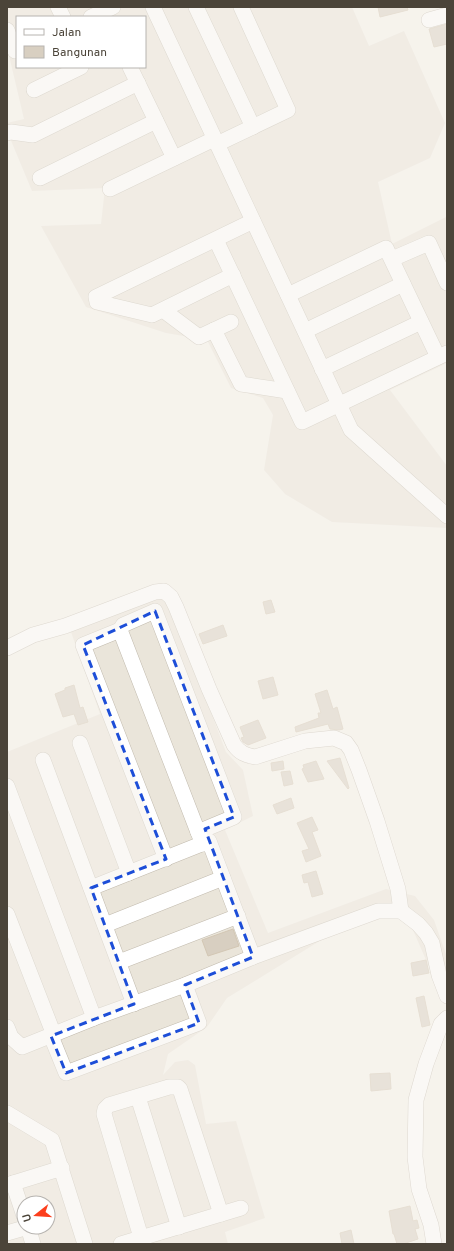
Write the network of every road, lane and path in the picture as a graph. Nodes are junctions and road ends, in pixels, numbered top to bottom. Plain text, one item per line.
1 (58, 7) edge
2 (152, 7) edge
3 (196, 7) edge
4 (240, 7) edge
5 (447, 15) edge
6 (62, 16) edge
7 (429, 20) dead end
8 (7, 30) edge
9 (16, 50) edge
10 (79, 68) edge
11 (130, 68) edge
12 (138, 83) junction
13 (34, 90) dead end
14 (156, 121) junction
15 (253, 127) junction
16 (7, 133) edge
17 (216, 141) junction
18 (174, 158) junction
19 (40, 178) dead end
20 (110, 189) dead end
21 (253, 221) junction
22 (216, 240) junction
23 (392, 259) junction
24 (233, 275) junction
25 (447, 283) edge
26 (403, 284) junction
27 (288, 295) junction
28 (163, 310) junction
29 (231, 322) dead end
30 (421, 322) junction
31 (214, 330) junction
32 (305, 331) junction
33 (442, 355) edge
34 (322, 369) junction
35 (287, 391) junction
36 (339, 404) junction
37 (447, 516) edge
38 (120, 630) junction
39 (7, 648) edge
40 (80, 743) dead end
41 (42, 760) dead end
42 (7, 786) edge
43 (200, 838) junction
44 (166, 858) junction
45 (129, 873) junction
46 (223, 878) junction
47 (91, 888) junction
48 (401, 911) junction
49 (7, 914) edge
50 (238, 916) junction
51 (105, 925) junction
52 (253, 957) junction
53 (118, 962) junction
54 (185, 985) junction
55 (447, 996) edge
56 (134, 1004) junction
57 (94, 1018) junction
58 (447, 1018) edge
59 (8, 1034) edge
60 (53, 1036) junction
61 (138, 1097) junction
62 (7, 1113) edge
63 (62, 1168) junction
64 (10, 1184) edge
65 (16, 1198) edge
66 (242, 1208) dead end
67 (221, 1214) junction
68 (179, 1226) junction
69 (142, 1241) edge
70 (85, 1244) edge
71 (121, 1244) edge
72 (434, 1244) edge

1 - 6 street
2 - 17 street
3 - 15 street
4 - 15 street
5 - 7 street
8 - 9 street
10 - 13 street
11 - 12 street
12 - 14 street
12 - 16 street
14 - 18 street
14 - 19 street
15 - 17 street
17 - 18 street
17 - 21 street
18 - 20 street
21 - 22 street
21 - 27 street
22 - 24 street
22 - 28 street
23 - 25 street
23 - 26 street
23 - 27 street
24 - 28 street
24 - 35 street
26 - 30 street
26 - 32 street
27 - 32 street
28 - 31 street
29 - 31 street
30 - 33 street
30 - 34 street
31 - 35 street
32 - 34 street
33 - 36 street
34 - 36 street
35 - 36 street
36 - 37 street
38 - 43 street
38 - 43 street
38 - 44 street
39 - 48 street
40 - 45 street
41 - 47 street
42 - 57 street
43 - 44 street
43 - 46 street
44 - 45 street
45 - 47 street
46 - 50 street
46 - 51 street
47 - 51 street
48 - 52 street
48 - 55 street
49 - 60 street
50 - 52 street
50 - 53 street
51 - 53 street
52 - 54 street
53 - 56 street
54 - 56 street
54 - 60 street
56 - 57 street
57 - 60 street
58 - 72 street
59 - 60 street
61 - 67 street
61 - 68 street
61 - 69 street
62 - 63 street
63 - 64 street
63 - 70 street
64 - 65 street
66 - 67 street
67 - 68 street
68 - 69 street
69 - 71 street

